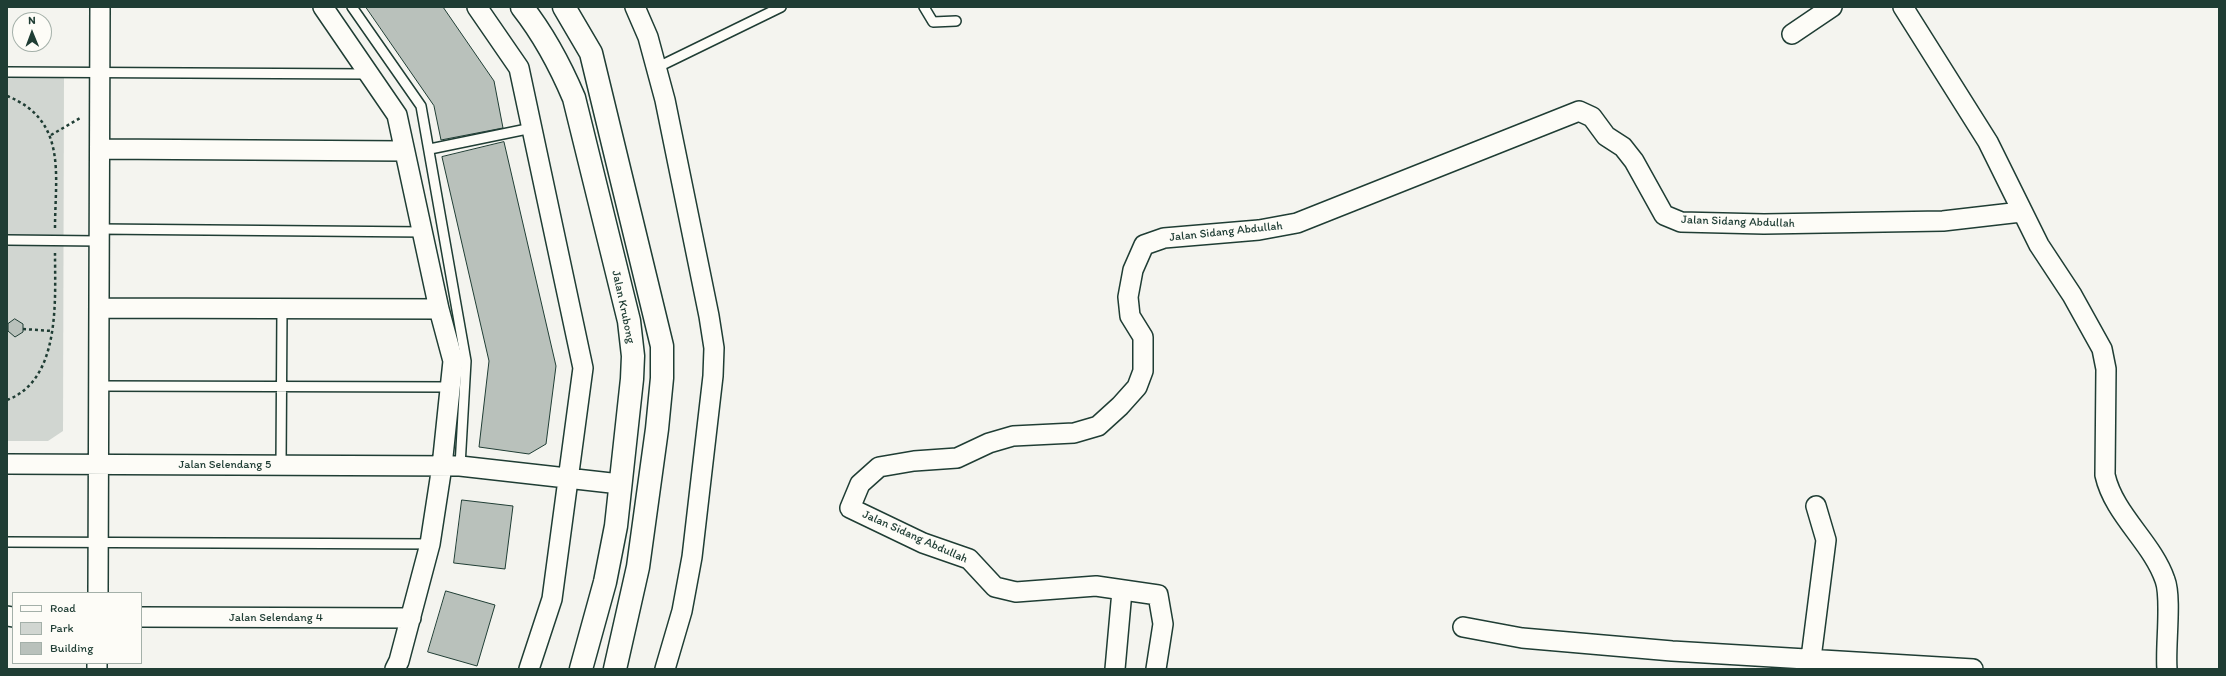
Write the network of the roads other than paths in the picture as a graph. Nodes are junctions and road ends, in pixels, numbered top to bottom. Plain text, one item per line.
1 (100, 7) edge
2 (324, 7) edge
3 (352, 7) edge
4 (477, 7) edge
5 (522, 7) edge
6 (564, 7) edge
7 (635, 7) edge
8 (781, 7) edge
9 (924, 7) edge
10 (1832, 7) edge
11 (1903, 7) edge
12 (762, 11) edge
13 (956, 21) dead end
14 (1792, 34) dead end
15 (656, 68) junction
16 (7, 72) edge
17 (100, 73) junction
18 (367, 74) junction
19 (532, 128) junction
20 (100, 149) junction
21 (430, 149) junction
22 (404, 151) junction
23 (2022, 212) junction
24 (424, 232) junction
25 (99, 235) junction
26 (7, 240) edge
27 (99, 308) junction
28 (282, 308) junction
29 (440, 309) junction
30 (98, 386) junction
31 (282, 386) junction
32 (450, 387) junction
33 (7, 464) edge
34 (98, 465) junction
35 (282, 465) junction
36 (451, 466) junction
37 (570, 477) junction
38 (620, 484) junction
39 (1816, 506) dead end
40 (7, 542) edge
41 (98, 542) junction
42 (430, 544) junction
43 (1122, 591) junction
44 (98, 592) edge
45 (142, 617) edge
46 (411, 618) junction
47 (1463, 627) dead end
48 (1811, 658) junction
49 (395, 669) edge
50 (529, 669) edge
51 (581, 669) edge
52 (615, 669) edge
53 (665, 669) edge
54 (1116, 669) edge
55 (1156, 669) edge
56 (1973, 669) edge
57 (2167, 669) edge

1 - 17 street
2 - 18 street
3 - 21 lane
4 - 19 street
5 - 38 main road, Jalan Krubong
6 - 52 main road
7 - 15 street
8 - 12 lane
9 - 13 lane
10 - 14 street
11 - 23 street
12 - 15 lane
15 - 53 street
16 - 17 lane
17 - 18 lane
17 - 20 street
18 - 22 street
19 - 21 lane
19 - 37 street
20 - 22 street
20 - 25 street
21 - 36 lane
22 - 24 street
23 - 43 street, Jalan Sidang Abdullah
23 - 57 street
24 - 25 lane
24 - 29 street
25 - 26 lane
25 - 27 street
27 - 28 street
27 - 30 street
28 - 29 street
28 - 31 lane
29 - 32 street
30 - 31 lane
30 - 34 street
31 - 32 lane
31 - 35 lane
32 - 36 street
33 - 34 street, Jalan Selendang 5
34 - 35 street, Jalan Selendang 5
34 - 41 street
35 - 36 street, Jalan Selendang 5
36 - 37 street, Jalan Selendang 5
36 - 42 street
37 - 38 street, Jalan Selendang 5
37 - 50 street
38 - 51 main road, Jalan Krubong
39 - 48 street
40 - 41 lane
41 - 42 lane
41 - 44 street
42 - 46 street
43 - 54 street
43 - 55 street, Jalan Sidang Abdullah
45 - 46 street, Jalan Selendang 4
46 - 49 street
47 - 48 street
48 - 56 street

